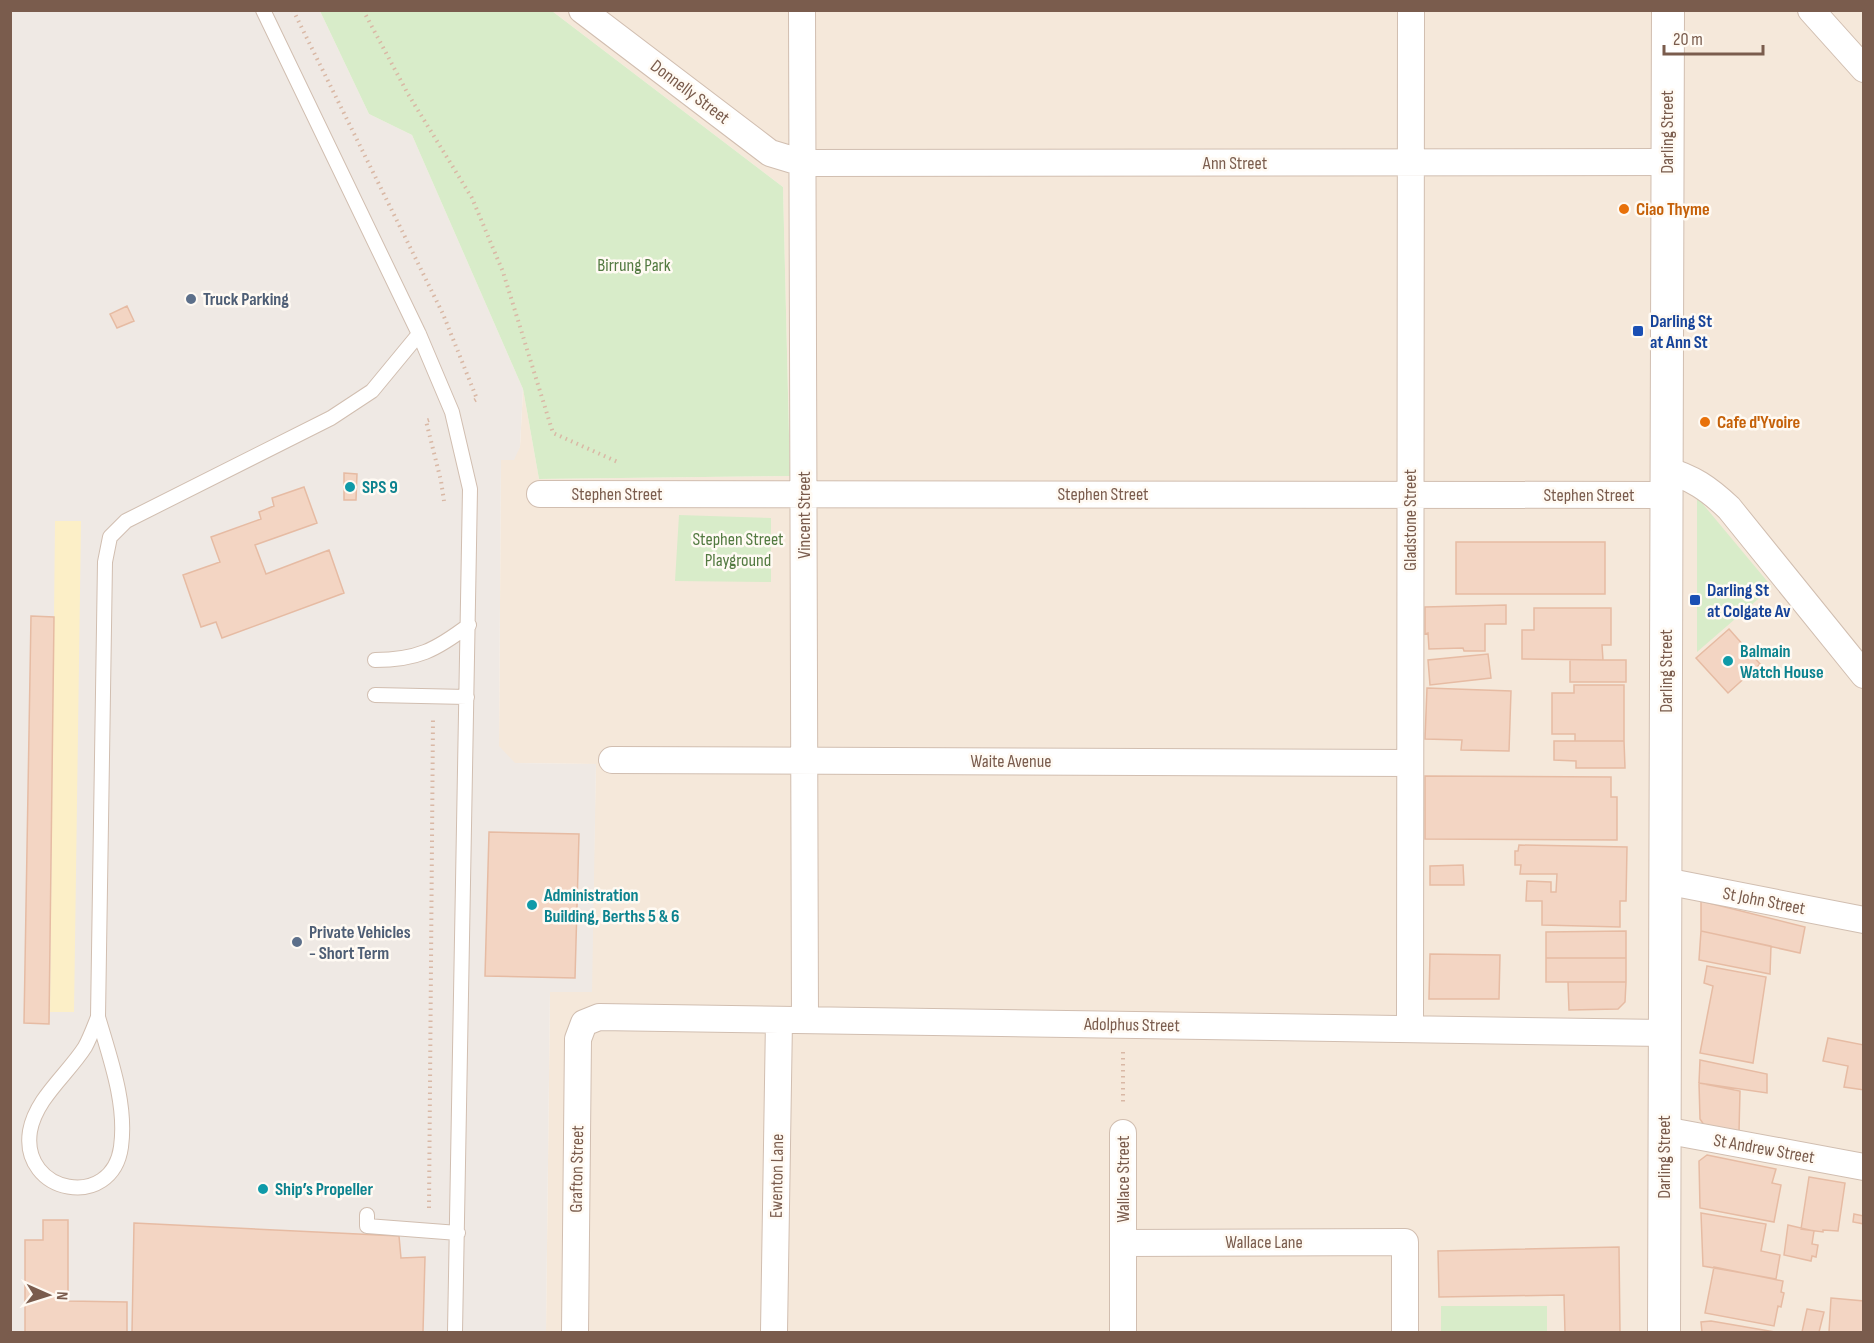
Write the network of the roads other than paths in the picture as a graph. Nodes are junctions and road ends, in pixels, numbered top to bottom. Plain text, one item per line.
1 (263, 10) edge
2 (582, 10) edge
3 (802, 10) edge
4 (1411, 10) edge
5 (1668, 10) edge
6 (1811, 10) edge
7 (1863, 69) edge
8 (1667, 162) junction
9 (803, 163) junction
10 (1410, 163) junction
11 (419, 334) junction
12 (1666, 483) junction
13 (540, 494) dead end
14 (804, 494) junction
15 (1410, 495) junction
16 (469, 625) junction
17 (375, 660) dead end
18 (1863, 675) edge
19 (375, 695) dead end
20 (467, 697) junction
21 (612, 760) dead end
22 (804, 761) junction
23 (1410, 762) junction
24 (1665, 881) junction
25 (1863, 920) edge
26 (98, 1017) junction
27 (599, 1017) joint
28 (779, 1020) junction
29 (805, 1020) junction
30 (1410, 1029) junction
31 (1664, 1033) junction
32 (1664, 1130) junction
33 (1123, 1133) road end
34 (1863, 1167) edge
35 (367, 1215) dead end
36 (458, 1233) junction
37 (1123, 1243) junction
38 (455, 1332) edge
39 (575, 1332) edge
40 (774, 1332) edge
41 (1123, 1332) edge
42 (1405, 1332) edge
43 (1664, 1332) edge

1 - 11 lane
2 - 9 street, Donnelly Street
3 - 9 street, Vincent Street
4 - 10 street, Gladstone Street
5 - 8 street, Darling Street
6 - 7 street
8 - 10 street, Ann Street
8 - 12 street, Darling Street
9 - 10 street, Ann Street
9 - 14 street, Vincent Street
10 - 15 street, Gladstone Street
11 - 16 lane
11 - 26 lane
12 - 15 street, Stephen Street
12 - 18 street, Stephen Street
12 - 24 street, Darling Street
13 - 14 street, Stephen Street
14 - 15 street, Stephen Street
14 - 22 street, Vincent Street
15 - 23 street, Gladstone Street
16 - 17 lane
16 - 20 lane
19 - 20 lane
20 - 36 lane
21 - 22 street, Waite Avenue
22 - 23 street, Waite Avenue
22 - 29 street, Vincent Street
23 - 30 street, Gladstone Street
24 - 25 street, St John Street
24 - 31 street, Darling Street
26 - 26 lane
27 - 28 street, Adolphus Street
27 - 39 street, Grafton Street
28 - 29 street, Adolphus Street
28 - 40 street, Ewenton Lane
29 - 30 street, Adolphus Street
30 - 31 street, Adolphus Street
31 - 32 street, Darling Street
32 - 34 street, St Andrew Street
32 - 43 street, Darling Street
33 - 37 street, Wallace Street
35 - 36 lane
36 - 38 lane
37 - 41 street, Wallace Street
37 - 42 street, Wallace Lane

